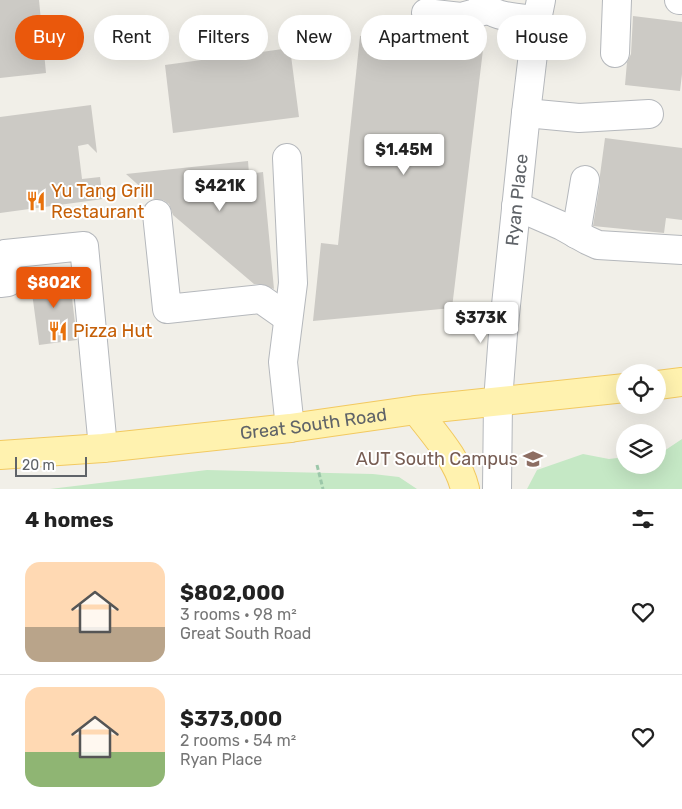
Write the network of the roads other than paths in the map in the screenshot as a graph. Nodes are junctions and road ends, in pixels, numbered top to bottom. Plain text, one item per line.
1 (617, 0) edge
2 (485, 5) edge
3 (539, 10) edge
4 (426, 13) dead end
5 (614, 53) dead end
6 (526, 113) junction
7 (649, 114) dead end
8 (287, 158) dead end
9 (585, 180) dead end
10 (516, 206) junction
11 (157, 214) dead end
12 (576, 234) junction
13 (682, 250) edge
14 (0, 283) edge
15 (288, 318) junction
16 (682, 382) edge
17 (666, 384) edge
18 (616, 389) edge
19 (498, 401) junction
20 (416, 410) junction
21 (290, 428) junction
22 (104, 448) junction
23 (0, 455) edge
24 (465, 489) edge
25 (497, 489) edge

1 - 5 street
2 - 3 street
2 - 4 street
3 - 6 street, Ryan Place
6 - 7 street
6 - 10 street, Ryan Place
8 - 15 street
9 - 12 street
10 - 12 street
10 - 19 street, Ryan Place
11 - 15 street
12 - 13 street
14 - 22 street
15 - 21 street
16 - 17 main road
18 - 19 main road, Great South Road
19 - 20 main road, Great South Road
19 - 25 street, Ryan Place
20 - 21 main road, Great South Road
20 - 24 main road
21 - 22 main road, Great South Road
22 - 23 main road, Great South Road

